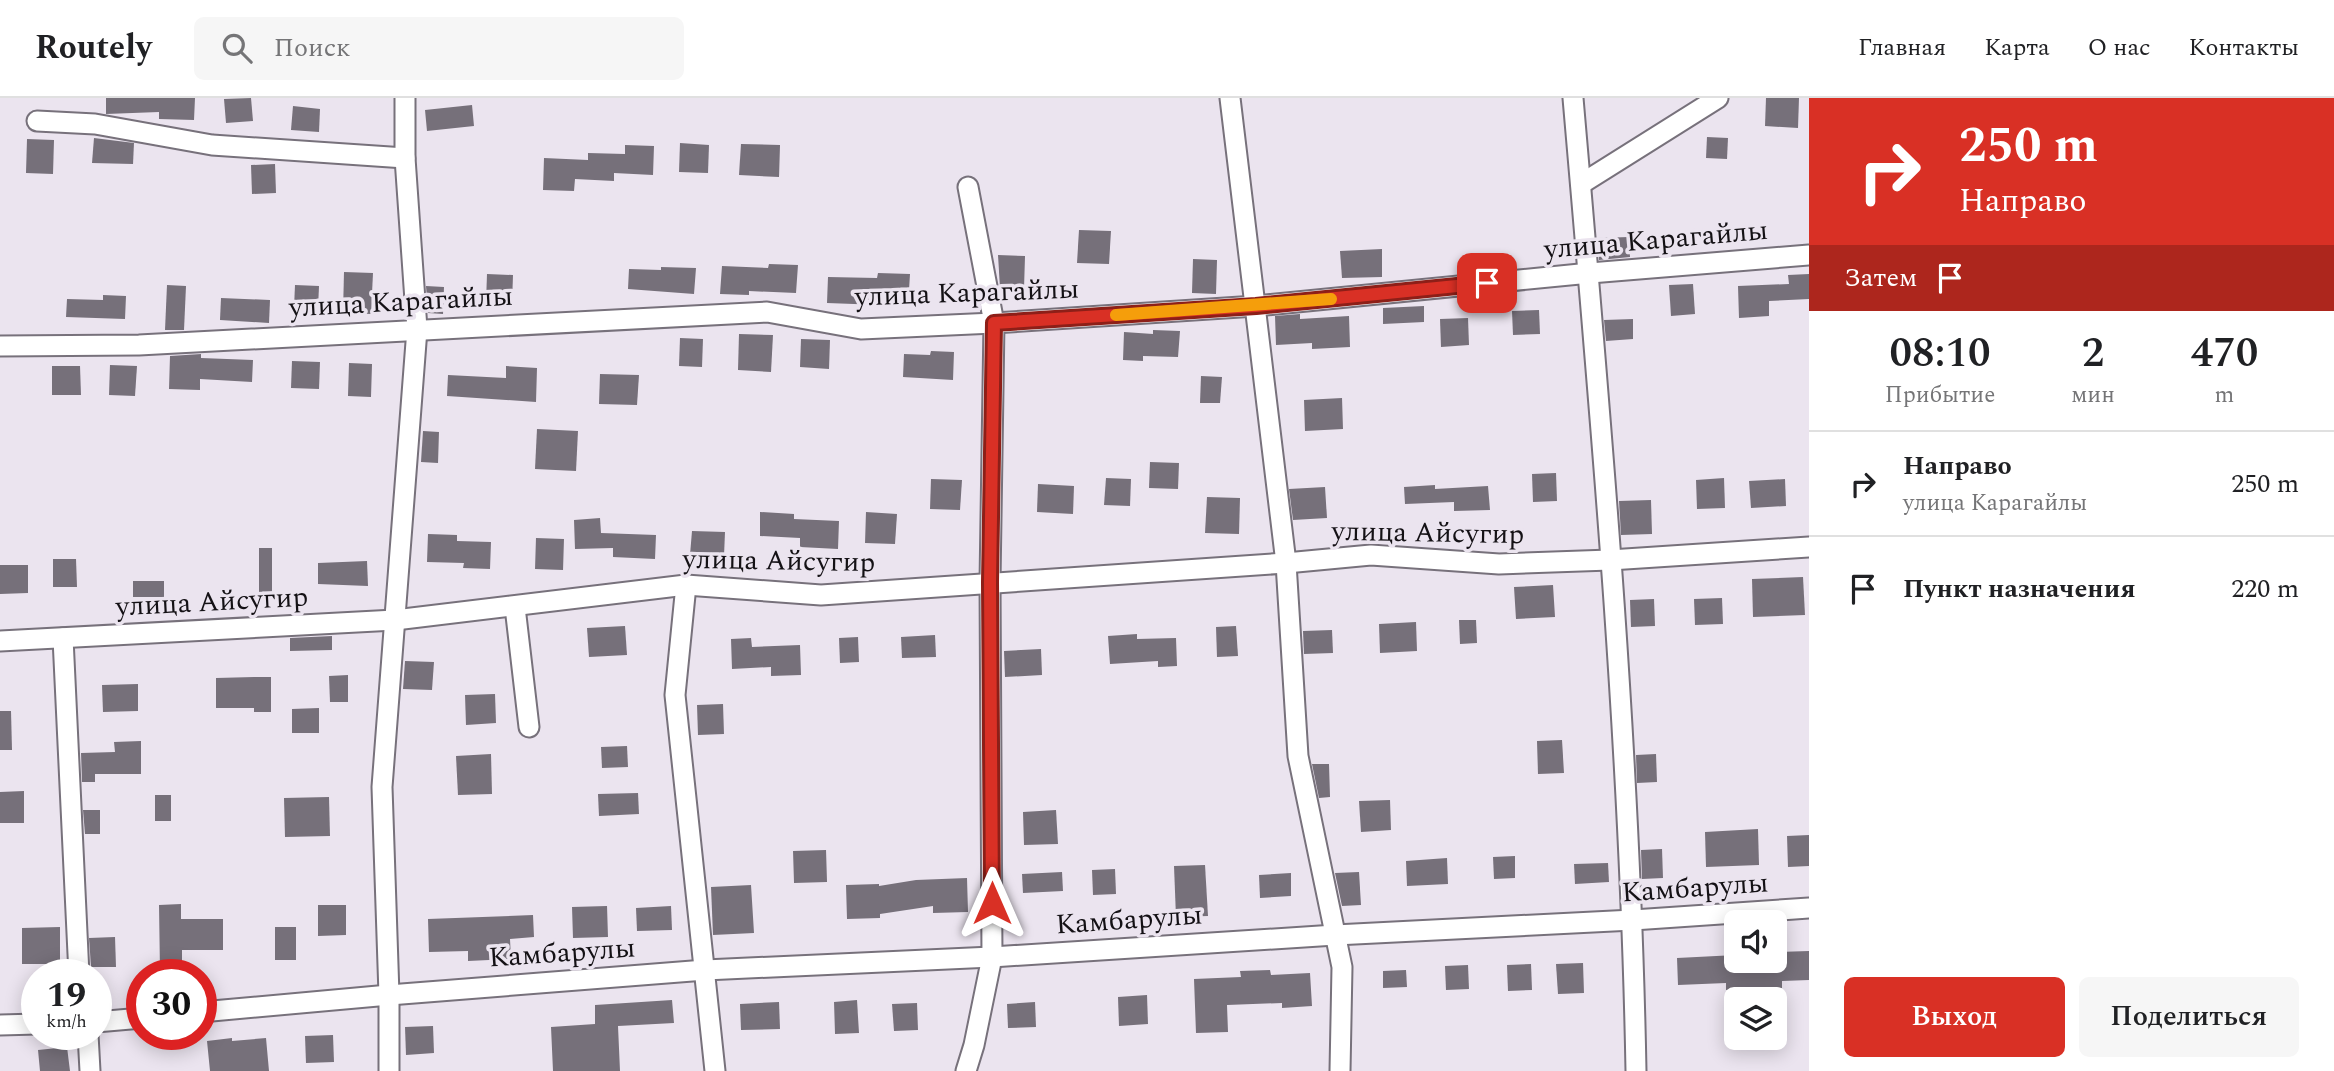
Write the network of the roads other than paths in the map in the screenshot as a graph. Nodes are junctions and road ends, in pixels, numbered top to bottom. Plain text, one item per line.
1 (405, 98) edge
2 (1230, 98) edge
3 (1573, 98) edge
4 (1718, 98) edge
5 (37, 121) dead end
6 (405, 158) junction
7 (1581, 184) junction
8 (968, 187) dead end
9 (1809, 256) edge
10 (1590, 273) junction
11 (1256, 306) junction
12 (994, 323) junction
13 (417, 329) junction
14 (0, 346) edge
15 (1809, 547) edge
16 (1610, 560) junction
17 (1286, 563) junction
18 (990, 582) junction
19 (686, 585) junction
20 (515, 607) junction
21 (396, 621) junction
22 (62, 638) junction
23 (0, 642) edge
24 (529, 727) dead end
25 (1809, 908) edge
26 (1633, 920) junction
27 (1335, 934) junction
28 (992, 957) junction
29 (78, 959) edge
30 (705, 970) junction
31 (389, 995) junction
32 (217, 1011) edge
33 (21, 1024) edge
34 (0, 1025) edge
35 (89, 1050) edge
36 (90, 1071) edge
37 (389, 1071) edge
38 (715, 1071) edge
39 (966, 1071) edge
40 (1340, 1071) edge
41 (1636, 1071) edge

1 - 6 street
2 - 11 street
3 - 7 street
4 - 7 street
5 - 6 street
6 - 13 street
7 - 10 street
8 - 12 street
9 - 10 street, улица Карагайлы
10 - 11 street, улица Карагайлы
10 - 16 street
11 - 12 street, улица Карагайлы
11 - 17 street
12 - 13 street, улица Карагайлы
12 - 18 street
13 - 14 street, улица Карагайлы
13 - 21 street
15 - 16 street, улица Айсугир
16 - 17 street, улица Айсугир
16 - 26 street
17 - 18 street, улица Айсугир
17 - 27 street
18 - 19 street, улица Айсугир
18 - 28 street
19 - 20 street, улица Айсугир
19 - 30 street
20 - 21 street, улица Айсугир
20 - 24 street
21 - 22 street, улица Айсугир
21 - 31 street
22 - 23 street, улица Айсугир
22 - 29 street
25 - 26 street, Камбарулы
26 - 27 street, Камбарулы
26 - 41 street
27 - 28 street, Камбарулы
27 - 40 street
28 - 30 street, Камбарулы
28 - 39 street
30 - 31 street, Камбарулы
30 - 38 street
31 - 32 street, Камбарулы
31 - 37 street
33 - 34 street
35 - 36 street

